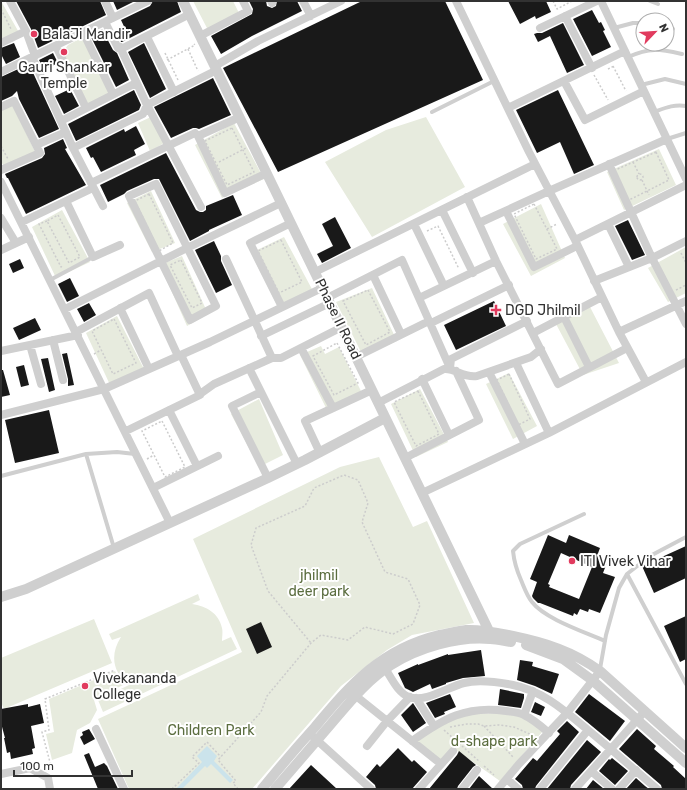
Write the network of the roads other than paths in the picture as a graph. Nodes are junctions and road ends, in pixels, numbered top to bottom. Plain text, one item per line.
1 (10, 1) edge
2 (105, 1) edge
3 (148, 1) edge
4 (183, 1) edge
5 (243, 1) edge
6 (303, 1) edge
7 (340, 1) edge
8 (467, 1) edge
9 (597, 1) edge
10 (601, 1) edge
11 (650, 1) edge
12 (457, 3) edge
13 (658, 4) dead end
14 (190, 14) junction
15 (311, 16) junction
16 (565, 16) junction
17 (113, 18) junction
18 (105, 22) junction
19 (635, 23) edge
20 (540, 28) dead end
21 (614, 28) junction
22 (26, 31) junction
23 (83, 32) junction
24 (146, 37) junction
25 (196, 37) junction
26 (1, 43) edge
27 (56, 46) junction
28 (121, 49) junction
29 (626, 54) junction
30 (682, 54) dead end
31 (34, 57) junction
32 (216, 68) junction
33 (593, 71) junction
34 (1, 72) edge
35 (495, 81) junction
36 (564, 81) junction
37 (136, 83) junction
38 (686, 84) edge
39 (642, 88) junction
40 (174, 92) junction
41 (113, 94) junction
42 (147, 105) junction
43 (686, 106) edge
44 (1, 107) edge
45 (86, 108) junction
46 (508, 108) junction
47 (432, 112) dead end
48 (654, 112) junction
49 (240, 117) junction
50 (61, 121) junction
51 (66, 132) junction
52 (686, 133) edge
53 (198, 136) junction
54 (667, 139) junction
55 (36, 145) junction
56 (169, 145) junction
57 (73, 148) junction
58 (535, 164) junction
59 (609, 164) junction
60 (683, 164) edge
61 (1, 170) edge
62 (267, 173) junction
63 (686, 179) edge
64 (1, 182) edge
65 (92, 185) junction
66 (686, 185) edge
67 (549, 191) junction
68 (467, 197) junction
69 (66, 202) junction
70 (281, 203) junction
71 (103, 206) dead end
72 (201, 207) dead end
73 (442, 210) junction
74 (506, 210) junction
75 (631, 213) junction
76 (1, 218) edge
77 (22, 222) junction
78 (291, 223) junction
79 (479, 223) junction
80 (414, 224) junction
81 (608, 224) junction
82 (29, 237) junction
83 (686, 241) edge
84 (16, 243) junction
85 (576, 243) junction
86 (120, 245) dead end
87 (187, 248) junction
88 (1, 250) edge
89 (93, 257) junction
90 (652, 258) junction
91 (226, 259) dead end
92 (496, 261) junction
93 (161, 262) junction
94 (629, 267) junction
95 (315, 272) junction
96 (473, 273) junction
97 (372, 275) junction
98 (50, 280) junction
99 (594, 281) junction
100 (509, 285) junction
101 (444, 286) junction
102 (322, 288) junction
103 (602, 297) junction
104 (419, 298) junction
105 (329, 300) junction
106 (686, 300) edge
107 (677, 305) junction
108 (282, 307) junction
109 (120, 308) junction
110 (65, 310) junction
111 (564, 317) junction
112 (254, 321) junction
113 (429, 321) junction
114 (527, 321) junction
115 (686, 324) edge
116 (342, 327) junction
117 (619, 332) junction
118 (77, 333) junction
119 (533, 333) junction
120 (402, 334) junction
121 (261, 336) junction
122 (53, 340) junction
123 (30, 345) junction
124 (301, 348) junction
125 (627, 348) junction
126 (542, 349) junction
127 (1, 351) edge
128 (180, 355) junction
129 (356, 356) junction
130 (272, 358) junction
131 (686, 362) edge
132 (516, 363) junction
133 (589, 367) junction
134 (249, 368) junction
135 (150, 369) junction
136 (453, 370) junction
137 (489, 372) junction
138 (422, 379) junction
139 (63, 380) dead end
140 (646, 382) junction
141 (41, 384) dead end
142 (104, 389) junction
143 (372, 390) junction
144 (261, 392) junction
145 (200, 394) junction
146 (378, 403) junction
147 (333, 408) junction
148 (169, 410) junction
149 (1, 415) edge
150 (386, 418) junction
151 (126, 431) junction
152 (549, 433) junction
153 (450, 435) junction
154 (524, 444) junction
155 (320, 452) junction
156 (86, 454) junction
157 (135, 454) junction
158 (218, 456) dead end
159 (405, 458) junction
160 (297, 464) junction
161 (197, 466) junction
162 (1, 476) edge
163 (268, 478) junction
164 (153, 488) junction
165 (422, 493) junction
166 (584, 514) dead end
167 (170, 523) junction
168 (686, 537) edge
169 (114, 549) junction
170 (627, 574) junction
171 (1, 597) edge
172 (489, 635) junction
173 (605, 641) junction
174 (386, 670) junction
175 (600, 671) junction
176 (592, 680) junction
177 (686, 684) edge
178 (532, 691) junction
179 (356, 696) junction
180 (413, 698) junction
181 (645, 711) junction
182 (568, 713) junction
183 (524, 715) junction
184 (638, 720) junction
185 (387, 721) junction
186 (434, 726) junction
187 (96, 729) dead end
188 (588, 730) junction
189 (309, 733) junction
190 (549, 733) junction
191 (317, 740) junction
192 (412, 741) junction
193 (367, 746) dead end
194 (611, 748) junction
195 (686, 748) edge
196 (453, 750) dead end
197 (686, 763) edge
198 (441, 764) junction
199 (476, 770) dead end
200 (636, 770) junction
201 (591, 771) junction
202 (1, 774) edge
203 (507, 779) junction
204 (50, 789) edge
205 (124, 789) edge
206 (262, 789) edge
207 (275, 789) edge
208 (371, 789) edge
209 (419, 789) edge
210 (462, 789) edge
211 (498, 789) edge
212 (518, 789) edge
213 (540, 789) edge
214 (575, 789) edge
215 (612, 789) edge
216 (619, 789) edge
217 (657, 789) edge

1 - 22 street
2 - 17 street
3 - 17 street
4 - 14 street, Phase II Road
5 - 25 street
6 - 15 street
7 - 15 street
8 - 12 street
9 - 16 street
10 - 21 street
11 - 13 lane
12 - 35 street
14 - 24 street
14 - 25 street, Phase II Road
15 - 32 street
16 - 20 street
16 - 33 street
17 - 18 street
18 - 23 street
18 - 28 street
19 - 21 lane
21 - 29 street
22 - 26 street
22 - 31 street
23 - 27 street
23 - 41 street
24 - 28 street
24 - 40 street
25 - 32 street, Phase II Road
27 - 31 street
27 - 45 street
28 - 37 street
29 - 30 lane
29 - 33 street
29 - 39 street
31 - 34 street
31 - 50 street
32 - 40 street
32 - 49 street, Phase II Road
33 - 36 street
35 - 46 street
35 - 47 lane
36 - 39 street
36 - 46 street
37 - 41 street
37 - 42 street
38 - 39 lane
39 - 48 street
40 - 42 street
41 - 45 street
42 - 56 street
42 - 57 street
43 - 48 lane
44 - 55 street
45 - 50 street
46 - 58 street
48 - 54 street
49 - 53 street
49 - 62 street, Phase II Road
50 - 51 street
51 - 55 street
51 - 57 street
52 - 54 lane
53 - 56 street
53 - 62 street
54 - 59 street
54 - 60 street
55 - 61 street
56 - 65 street
56 - 72 street
57 - 65 street
58 - 67 street
58 - 68 street
59 - 67 street
59 - 75 street
60 - 63 street
62 - 70 street, Phase II Road
64 - 77 street
65 - 69 street
65 - 71 street
66 - 75 street
67 - 74 street
67 - 85 street
68 - 73 street
68 - 79 street
69 - 77 street
69 - 89 street
70 - 78 street, Phase II Road
70 - 87 street
73 - 80 street
73 - 96 street
74 - 79 street
74 - 85 street
75 - 81 street
75 - 90 street
76 - 84 street
77 - 82 street
78 - 95 street, Phase II Road
78 - 108 street
79 - 92 street
80 - 95 street
80 - 101 street
81 - 85 street
81 - 94 street
82 - 84 street
82 - 98 street
83 - 90 street
84 - 88 street
85 - 99 street
86 - 89 street
87 - 93 street
87 - 93 street
87 - 93 street
89 - 98 lane
90 - 94 street
90 - 107 street
91 - 112 street
92 - 96 street
92 - 100 street
93 - 110 street
94 - 99 street
95 - 102 street, Phase II Road
96 - 101 street
97 - 104 street
97 - 105 street
97 - 120 street
98 - 110 street
99 - 103 street
100 - 113 street
100 - 114 street
101 - 104 street
102 - 105 street, Phase II Road
102 - 108 street
103 - 111 street
103 - 117 street
104 - 113 street
105 - 116 street, Phase II Road
105 - 121 street
106 - 107 street
107 - 115 street
107 - 117 street
108 - 112 street
109 - 118 street
109 - 128 street
109 - 135 street
110 - 118 street
111 - 119 street
111 - 133 street
112 - 121 street
112 - 128 street
113 - 120 street
113 - 136 street
114 - 119 street
114 - 136 street
116 - 124 street
116 - 129 street, Phase II Road
117 - 125 street
118 - 122 street
118 - 142 street
119 - 126 street
120 - 129 street
121 - 130 street
122 - 123 street
122 - 139 street
123 - 127 street
123 - 141 street
124 - 130 street
124 - 147 street
125 - 133 street
125 - 140 street
126 - 132 street
126 - 133 street
128 - 135 street
128 - 145 street
129 - 143 street, Phase II Road
130 - 134 street
131 - 140 street
132 - 137 street
132 - 152 street
134 - 144 street
134 - 145 street
135 - 142 street
136 - 137 street
136 - 138 street
136 - 153 street
137 - 154 street
138 - 146 street
138 - 153 street
140 - 152 street
142 - 149 street
142 - 151 street
143 - 146 street, Phase II Road
143 - 147 street
144 - 160 street
144 - 163 street
145 - 148 street
146 - 150 street, Phase II Road
147 - 155 street
148 - 151 street
148 - 161 street
150 - 155 street
150 - 159 street, Phase II Road
151 - 157 street
152 - 154 street
153 - 159 street
154 - 165 street
155 - 160 street
156 - 157 lane
156 - 162 lane
156 - 169 lane
157 - 164 street
158 - 161 street
159 - 165 street, Phase II Road
160 - 163 street
161 - 164 street
163 - 167 street
164 - 167 street
165 - 172 street, Phase II Road
166 - 173 lane
167 - 169 street
168 - 170 lane
169 - 171 street
170 - 173 lane
170 - 177 lane
172 - 174 street
172 - 175 street
172 - 176 street
172 - 189 street
173 - 175 lane
174 - 179 street
174 - 180 street
175 - 176 street
175 - 181 street
176 - 182 street
176 - 184 street
178 - 180 street
178 - 182 street
178 - 183 street
179 - 185 street
179 - 191 street
180 - 185 street
180 - 186 street
181 - 184 street
181 - 195 street
182 - 188 street
182 - 190 street
183 - 186 street
183 - 190 street
184 - 194 street
184 - 197 street
185 - 192 street
185 - 193 street
186 - 192 street
187 - 205 street
188 - 194 street
188 - 213 street
189 - 191 street
189 - 206 street
190 - 203 street
191 - 207 street
191 - 208 street
192 - 198 street
194 - 200 street
194 - 201 street
196 - 198 street
198 - 209 street
199 - 210 street
200 - 216 street
200 - 217 street
201 - 214 street
201 - 215 street
202 - 204 street
203 - 211 street
203 - 212 street

